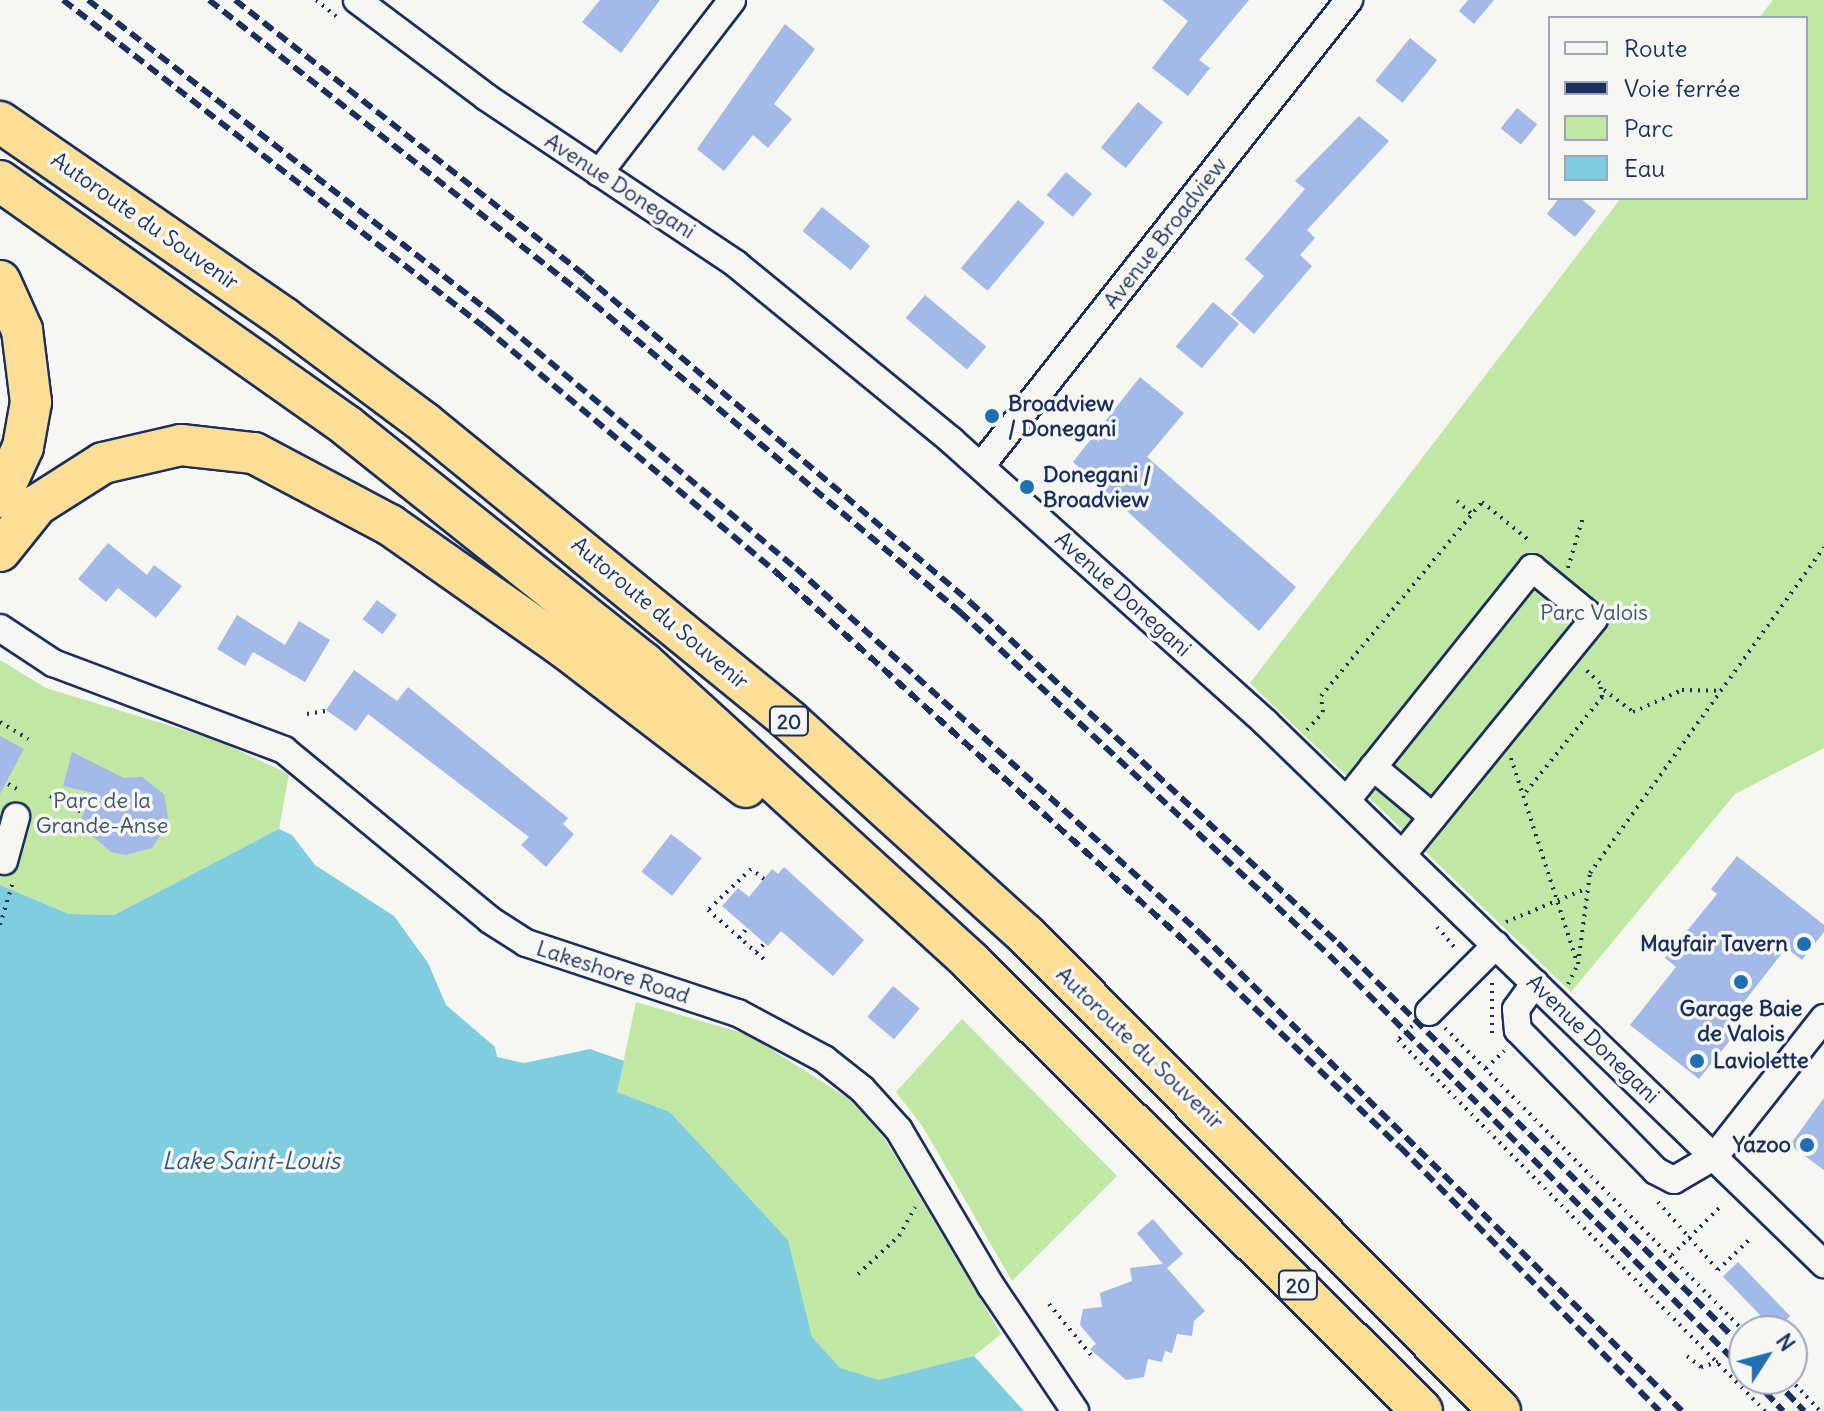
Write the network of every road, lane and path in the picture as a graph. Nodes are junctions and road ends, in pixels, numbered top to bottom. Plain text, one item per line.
1 (317, 0) edge
2 (732, 0) edge
3 (1349, 0) edge
4 (351, 11) edge
5 (0, 122) edge
6 (599, 173) junction
7 (0, 181) edge
8 (0, 281) edge
9 (981, 466) junction
10 (0, 497) edge
11 (1457, 501) dead end
12 (1472, 514) junction
13 (1583, 517) dead end
14 (1824, 547) edge
15 (1537, 548) dead end
16 (0, 551) edge
17 (1574, 560) dead end
18 (0, 628) edge
19 (1590, 674) dead end
20 (1604, 690) junction
21 (1721, 691) junction
22 (326, 711) dead end
23 (307, 714) dead end
24 (0, 722) edge
25 (1303, 735) dead end
26 (28, 739) dead end
27 (1517, 763) dead end
28 (1373, 767) junction
29 (8, 784) dead end
30 (17, 789) dead end
31 (1526, 792) junction
32 (50, 796) dead end
33 (1347, 800) junction
34 (84, 813) dead end
35 (16, 817) dead end
36 (1433, 817) junction
37 (1403, 854) junction
38 (10, 868) joint
39 (764, 879) dead end
40 (1583, 890) junction
41 (1559, 899) junction
42 (1432, 919) dead end
43 (0, 925) edge
44 (747, 928) dead end
45 (1499, 936) junction
46 (739, 938) junction
47 (765, 943) dead end
48 (756, 952) junction
49 (1467, 957) dead end
50 (765, 960) dead end
51 (971, 962) junction
52 (1578, 964) junction
53 (1535, 983) junction
54 (1564, 989) dead end
55 (1428, 1017) junction
56 (1824, 1018) edge
57 (1499, 1055) dead end
58 (1486, 1068) junction
59 (1715, 1156) junction
60 (1652, 1195) dead end
61 (914, 1198) dead end
62 (1721, 1206) dead end
63 (1752, 1237) dead end
64 (1688, 1238) junction
65 (1672, 1255) junction
66 (1726, 1263) junction
67 (1824, 1264) edge
68 (1731, 1269) dead end
69 (858, 1274) dead end
70 (1049, 1304) dead end
71 (1729, 1315) edge
72 (1091, 1355) dead end
73 (1687, 1356) dead end
74 (1718, 1362) junction
75 (1805, 1395) edge
76 (1075, 1411) edge
77 (1422, 1411) edge
78 (1500, 1411) edge
79 (1765, 1411) edge
80 (1820, 1411) edge

1 - 4 path
2 - 6 street
3 - 9 street, Avenue Broadview
4 - 6 street, Avenue Donegani
5 - 78 highway, Autoroute du Souvenir / 20
6 - 9 street, Avenue Donegani
7 - 51 highway, 20
8 - 10 highway
9 - 33 street, Avenue Donegani
11 - 12 path
12 - 15 path
12 - 25 path
13 - 17 path
14 - 21 path
16 - 51 highway
18 - 76 street, Lakeshore Road
19 - 20 path
20 - 21 path
20 - 31 path
21 - 40 path
22 - 23 path
24 - 26 path
27 - 31 path
28 - 33 street
28 - 36 street
28 - 36 street
29 - 30 path
31 - 41 path
32 - 34 path
33 - 37 street, Avenue Donegani
35 - 38 street
36 - 37 street
37 - 45 street, Avenue Donegani
38 - 43 path
39 - 46 path
40 - 41 path
40 - 52 path
41 - 45 path
41 - 52 path
42 - 49 path
44 - 46 path
45 - 53 street, Avenue Donegani
45 - 55 street
46 - 48 path
47 - 48 path
48 - 50 path
51 - 77 highway, 20
52 - 54 path
53 - 59 street, Avenue Donegani
53 - 59 street
55 - 58 path
55 - 74 path
56 - 59 street
57 - 58 path
58 - 65 path
59 - 67 street, Avenue Donegani
60 - 64 path
61 - 69 path
62 - 64 path
63 - 66 path
64 - 65 path
64 - 66 path
65 - 71 path
66 - 68 path
70 - 72 path
73 - 74 path
74 - 79 path
75 - 80 path

